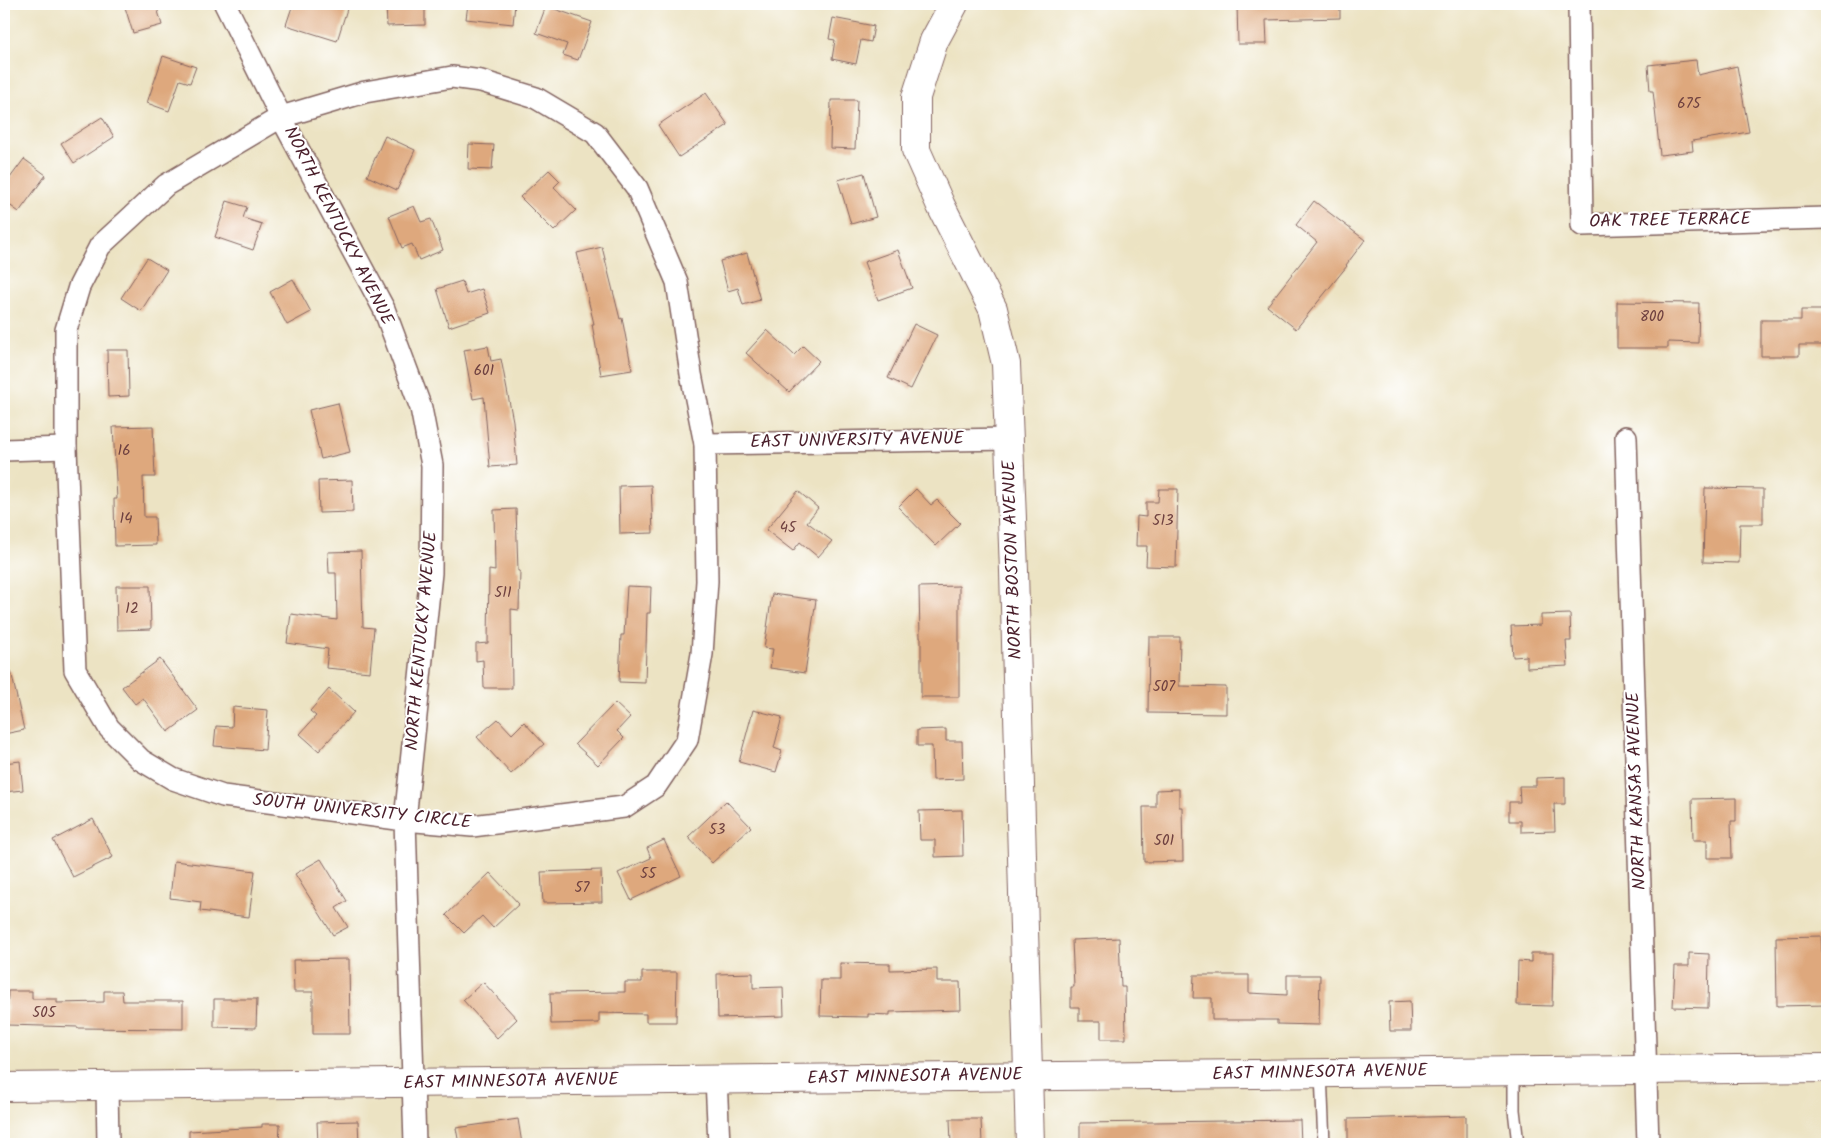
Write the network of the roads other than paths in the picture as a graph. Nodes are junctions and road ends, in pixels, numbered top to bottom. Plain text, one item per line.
1 (225, 4) edge
2 (954, 4) edge
3 (1579, 4) edge
4 (281, 117) junction
5 (1827, 218) edge
6 (1626, 437) dead end
7 (1010, 439) junction
8 (705, 444) junction
9 (66, 448) junction
10 (4, 450) edge
11 (406, 820) junction
12 (1827, 1068) edge
13 (1646, 1070) junction
14 (1514, 1071) junction
15 (1321, 1073) junction
16 (1028, 1076) junction
17 (716, 1079) junction
18 (414, 1083) junction
19 (107, 1086) junction
20 (4, 1087) edge
21 (108, 1144) edge
22 (415, 1144) edge
23 (719, 1144) edge
24 (1030, 1144) edge
25 (1324, 1144) edge
26 (1518, 1144) edge
27 (1648, 1144) edge

1 - 4 street, NORTH KENTUCKY AVENUE
2 - 7 street, NORTH BOSTON AVENUE
3 - 5 street, OAK TREE TERRACE
4 - 8 street, SOUTH UNIVERSITY CIRCLE
4 - 9 street, SOUTH UNIVERSITY CIRCLE
4 - 11 street, NORTH KENTUCKY AVENUE
6 - 13 street, NORTH KANSAS AVENUE
7 - 8 street, EAST UNIVERSITY AVENUE
7 - 16 street, NORTH BOSTON AVENUE
8 - 11 street, SOUTH UNIVERSITY CIRCLE
9 - 10 street
9 - 11 street, SOUTH UNIVERSITY CIRCLE
11 - 18 street, NORTH KENTUCKY AVENUE
12 - 13 street, EAST MINNESOTA AVENUE
13 - 14 street, EAST MINNESOTA AVENUE
13 - 27 street, NORTH KANSAS AVENUE
14 - 15 street, EAST MINNESOTA AVENUE
14 - 26 lane
15 - 16 street, EAST MINNESOTA AVENUE
15 - 25 lane
16 - 17 street, EAST MINNESOTA AVENUE
16 - 24 street, NORTH BOSTON AVENUE
17 - 18 street, EAST MINNESOTA AVENUE
17 - 23 street
18 - 19 street, EAST MINNESOTA AVENUE
18 - 22 street, NORTH KENTUCKY AVENUE
19 - 20 street, EAST MINNESOTA AVENUE
19 - 21 street

